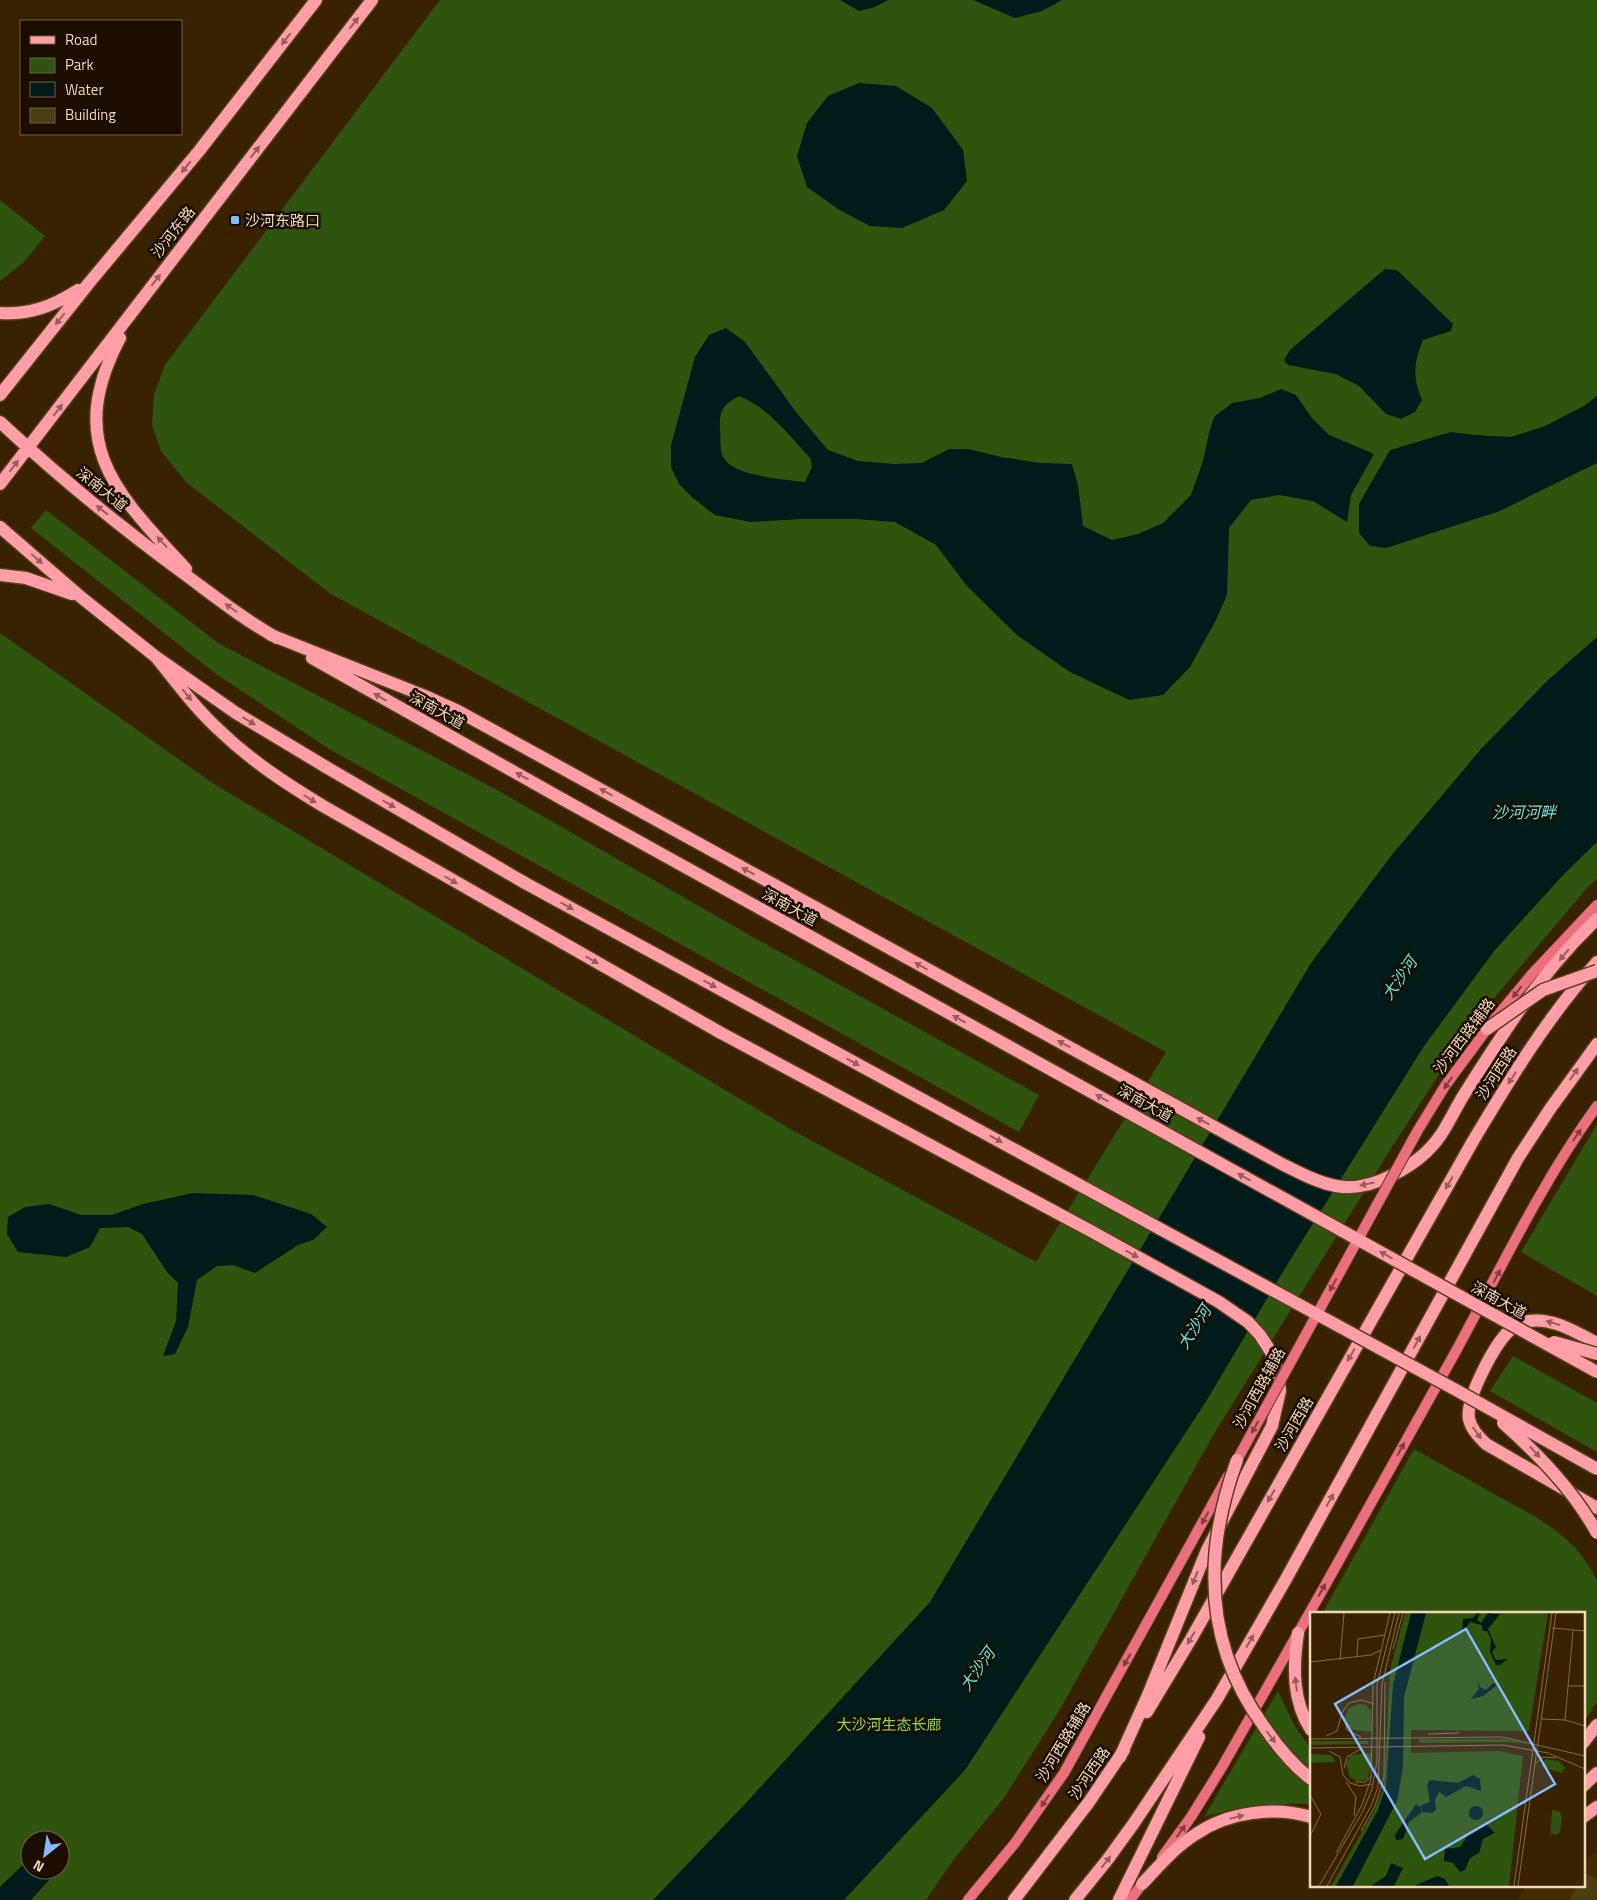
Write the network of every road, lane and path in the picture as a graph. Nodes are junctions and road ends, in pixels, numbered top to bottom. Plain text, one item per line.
1 (316, 0) edge
2 (372, 0) edge
3 (89, 283) junction
4 (137, 305) junction
5 (0, 313) edge
6 (0, 395) edge
7 (0, 422) edge
8 (28, 448) junction
9 (0, 484) edge
10 (0, 527) edge
11 (0, 575) edge
12 (207, 591) junction
13 (82, 598) junction
14 (271, 635) junction
15 (156, 657) junction
16 (1597, 905) edge
17 (1597, 919) edge
18 (1597, 962) edge
19 (1597, 971) edge
20 (1487, 1029) junction
21 (1597, 1044) edge
22 (1597, 1106) edge
23 (1503, 1320) junction
24 (1597, 1343) edge
25 (1597, 1354) edge
26 (1597, 1372) edge
27 (1456, 1390) junction
28 (1237, 1460) junction
29 (1597, 1469) edge
30 (1597, 1508) edge
31 (1597, 1533) edge
32 (1298, 1633) junction
33 (1218, 1699) junction
34 (1597, 1725) edge
35 (1310, 1728) edge
36 (1584, 1742) edge
37 (1120, 1757) junction
38 (1597, 1774) edge
39 (1310, 1778) edge
40 (1584, 1785) edge
41 (1597, 1806) edge
42 (1584, 1816) edge
43 (1310, 1818) edge
44 (1142, 1884) junction
45 (968, 1900) edge
46 (1014, 1900) edge
47 (1075, 1900) edge
48 (1119, 1900) edge
49 (1130, 1900) edge

1 -> 3 main road, 沙河东路
4 -> 2 main road, 沙河东路
3 - 5 main road
3 -> 6 main road, 沙河东路
8 -> 4 main road, 沙河东路
12 -> 4 main road
7 - 8 main road, 深南大道
9 -> 8 main road, 沙河东路
12 -> 8 main road, 深南大道
10 -> 13 main road
11 - 13 main road
14 -> 12 main road, 深南大道
13 - 15 main road
17 -> 14 main road, bridge
23 -> 14 main road, 深南大道, bridge
15 -> 27 main road, bridge
15 -> 37 main road, bridge
16 -> 20 main road, 沙河西路辅路, bridge
18 -> 37 main road, 沙河西路
19 - 20 main road, bridge
20 -> 28 main road, 沙河西路辅路, bridge
33 -> 21 main road
32 -> 22 main road
23 - 25 main road, bridge
23 - 26 main road, 深南大道, bridge
24 -> 30 main road
27 - 29 main road, bridge
27 -> 31 main road, bridge
28 -> 39 main road, bridge
28 -> 45 main road, 沙河西路辅路, bridge
35 -> 32 main road
44 -> 32 main road
47 -> 33 main road
33 - 48 main road
34 - 36 main road
37 - 46 main road, 沙河西路
38 - 40 main road
41 - 42 main road
44 -> 43 main road
44 - 49 main road

